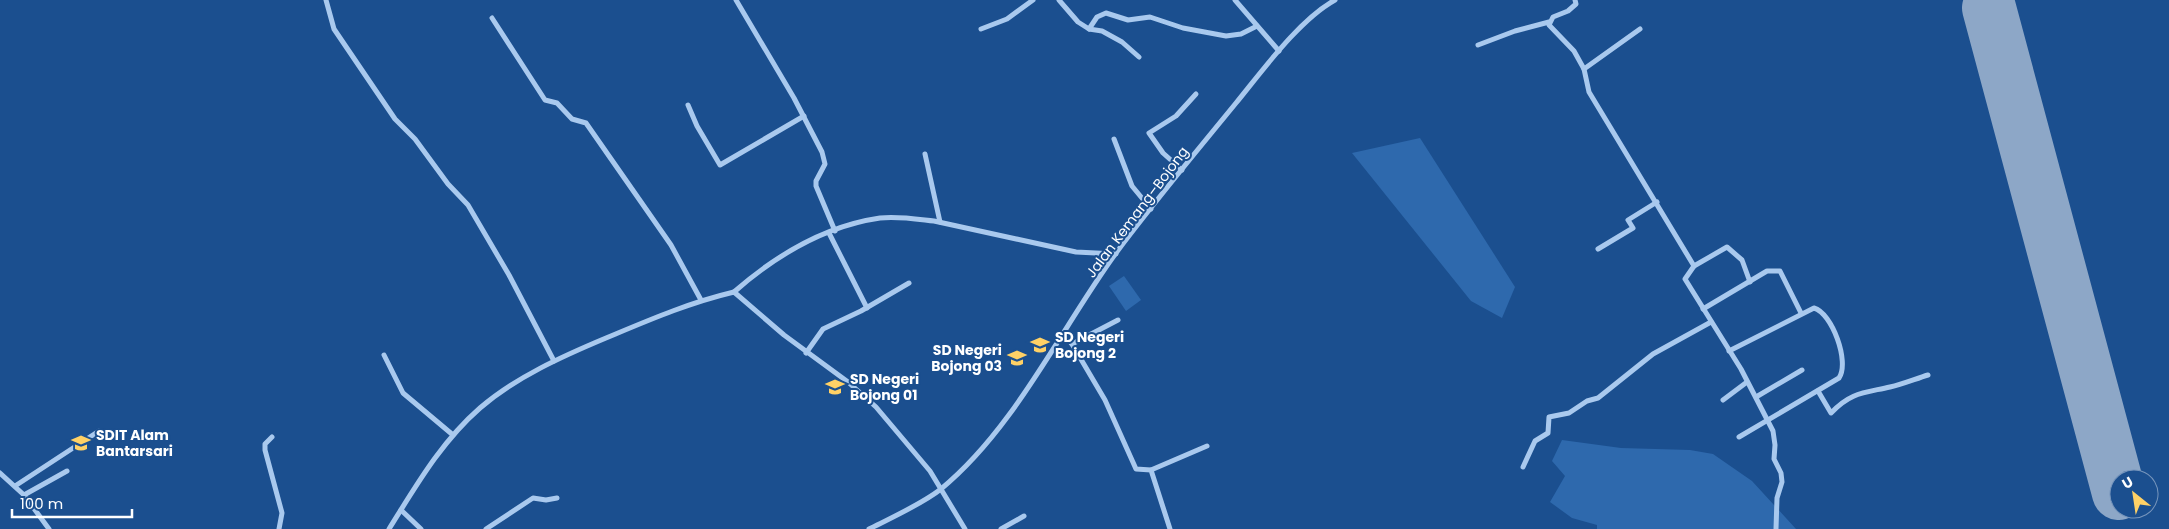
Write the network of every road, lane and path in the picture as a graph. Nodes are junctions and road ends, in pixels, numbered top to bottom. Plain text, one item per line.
1 (326, 0) edge
2 (736, 0) edge
3 (1032, 0) edge
4 (1059, 0) edge
5 (1236, 0) edge
6 (1335, 0) edge
7 (1575, 0) edge
8 (492, 18) dead end
9 (1549, 22) junction
10 (1257, 26) junction
11 (981, 29) dead end
12 (1089, 29) junction
13 (1640, 29) dead end
14 (1478, 46) dead end
15 (1278, 51) junction
16 (1139, 57) dead end
17 (1584, 69) junction
18 (1196, 94) dead end
19 (688, 104) dead end
20 (804, 116) junction
21 (1114, 139) dead end
22 (925, 154) dead end
23 (1182, 170) junction
24 (1657, 202) junction
25 (1151, 209) junction
26 (940, 222) junction
27 (836, 231) junction
28 (829, 233) junction
29 (1598, 249) dead end
30 (1116, 254) junction
31 (1694, 266) junction
32 (1750, 282) junction
33 (909, 283) dead end
34 (734, 292) junction
35 (701, 300) junction
36 (866, 308) junction
37 (1703, 309) junction
38 (1800, 313) junction
39 (1118, 320) dead end
40 (1711, 322) junction
41 (1063, 334) junction
42 (1072, 344) junction
43 (1729, 351) junction
44 (806, 353) junction
45 (384, 355) dead end
46 (554, 361) junction
47 (1802, 370) dead end
48 (1928, 375) dead end
49 (1747, 382) junction
50 (1818, 392) junction
51 (1756, 397) junction
52 (1722, 400) dead end
53 (1768, 420) junction
54 (99, 432) dead end
55 (453, 435) junction
56 (272, 437) dead end
57 (1738, 438) dead end
58 (1207, 446) dead end
59 (1523, 467) dead end
60 (1151, 470) junction
61 (67, 471) dead end
62 (0, 472) edge
63 (15, 486) junction
64 (940, 490) junction
65 (24, 495) junction
66 (557, 498) dead end
67 (401, 510) junction
68 (1024, 516) dead end
69 (49, 529) edge
70 (279, 529) edge
71 (389, 529) edge
72 (420, 529) edge
73 (486, 529) edge
74 (869, 529) edge
75 (964, 529) edge
76 (1001, 529) edge
77 (1170, 529) edge
78 (1776, 529) edge

1 - 46 street
2 - 20 street
3 - 11 street
4 - 12 street
5 - 10 street
6 - 15 street, Jalan Kemang–Bojong
7 - 9 street
8 - 35 street
9 - 14 street
9 - 17 street
10 - 12 street
10 - 15 street
12 - 16 street
13 - 17 street
15 - 23 street, Jalan Kemang–Bojong
17 - 24 street
18 - 23 street
19 - 20 street
20 - 27 street
21 - 25 street
22 - 26 street
23 - 25 street, Jalan Kemang–Bojong
24 - 29 street
24 - 31 street
25 - 30 street, Jalan Kemang–Bojong
26 - 27 street
26 - 30 street
27 - 28 street
28 - 34 street
28 - 36 street
30 - 41 street, Jalan Kemang–Bojong
31 - 32 street
31 - 37 street
32 - 37 street
32 - 38 street
33 - 36 street
34 - 35 street
34 - 44 street
35 - 46 street
36 - 44 street
37 - 40 street
38 - 43 street
38 - 50 street
39 - 42 street
40 - 43 street
40 - 59 street
41 - 42 street
41 - 64 street, Jalan Kemang–Bojong
42 - 60 street
43 - 49 street
44 - 64 street
45 - 55 street
46 - 55 street
47 - 51 street
48 - 50 street
49 - 51 street
49 - 52 street
50 - 53 street
51 - 53 street
53 - 57 street
53 - 78 street
54 - 63 street
55 - 67 street
56 - 70 street
58 - 60 street
60 - 77 street
61 - 65 street
62 - 63 street
63 - 65 street
64 - 74 street, Jalan Kemang–Bojong
64 - 75 street
65 - 69 street
66 - 73 street
67 - 71 street
67 - 72 street
68 - 76 street

